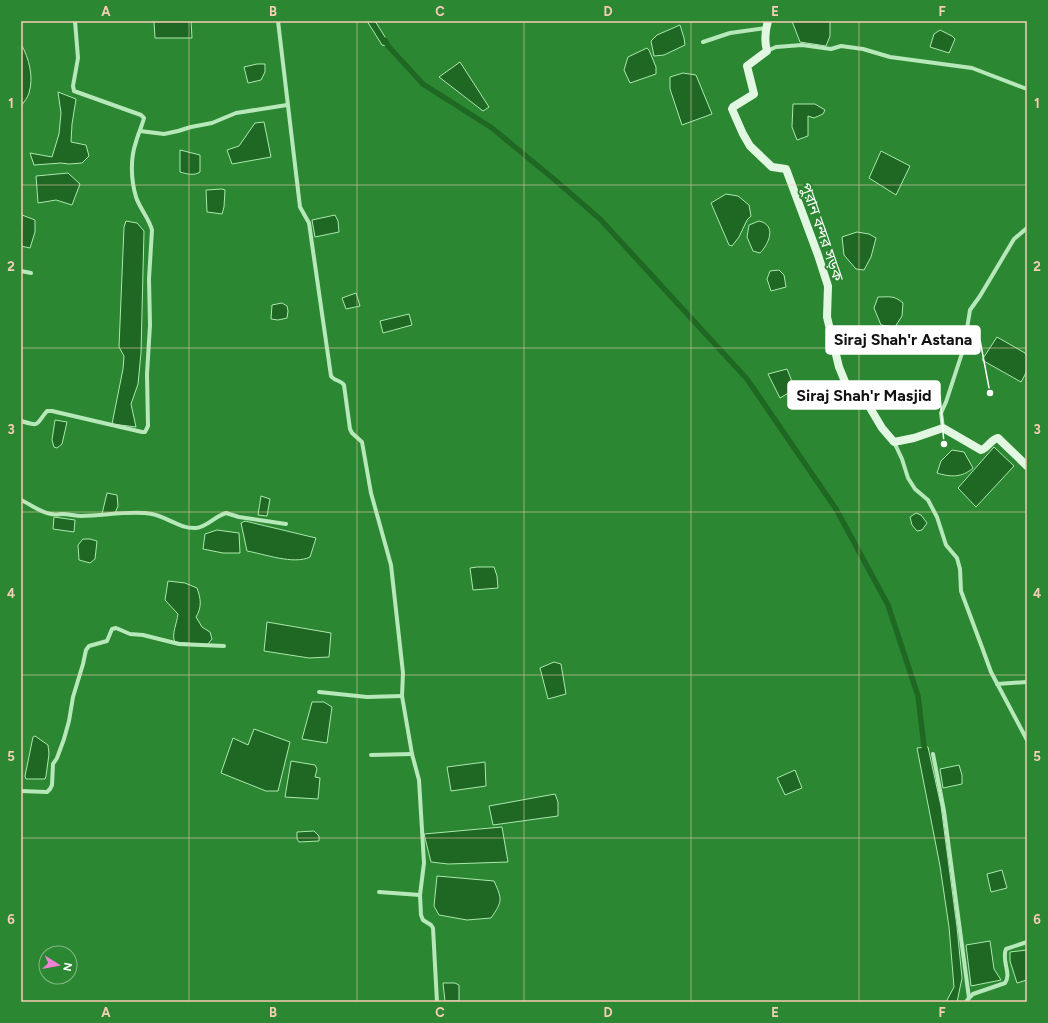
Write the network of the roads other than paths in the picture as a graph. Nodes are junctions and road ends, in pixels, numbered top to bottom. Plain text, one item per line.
1 (75, 21) edge
2 (278, 21) edge
3 (767, 24) edge
4 (702, 42) dead end
5 (767, 51) junction
6 (1027, 89) edge
7 (287, 105) junction
8 (140, 131) junction
9 (1027, 228) edge
10 (21, 270) edge
11 (31, 273) dead end
12 (21, 421) edge
13 (943, 428) junction
14 (894, 442) junction
15 (1027, 466) edge
16 (21, 500) edge
17 (286, 524) dead end
18 (224, 646) dead end
19 (1027, 682) edge
20 (997, 684) junction
21 (319, 692) dead end
22 (402, 696) junction
23 (1027, 740) edge
24 (412, 754) junction
25 (934, 754) dead end
26 (371, 755) dead end
27 (21, 791) edge
28 (379, 892) dead end
29 (420, 895) junction
30 (1027, 942) edge
31 (969, 998) junction
32 (438, 1002) edge
33 (966, 1002) edge

1 - 8 street
2 - 7 street
3 - 4 street
3 - 5 street
5 - 6 street
5 - 14 street, পুরান বন্দর সড়ক
7 - 8 street
7 - 22 street
8 - 12 street
9 - 13 street
10 - 11 street
13 - 14 street
13 - 15 street
14 - 20 street
16 - 17 street
18 - 27 street
19 - 20 street
20 - 23 street
21 - 22 street
22 - 24 street
24 - 26 street
24 - 29 street
25 - 31 street
28 - 29 street
29 - 32 street
30 - 31 street
31 - 33 street

